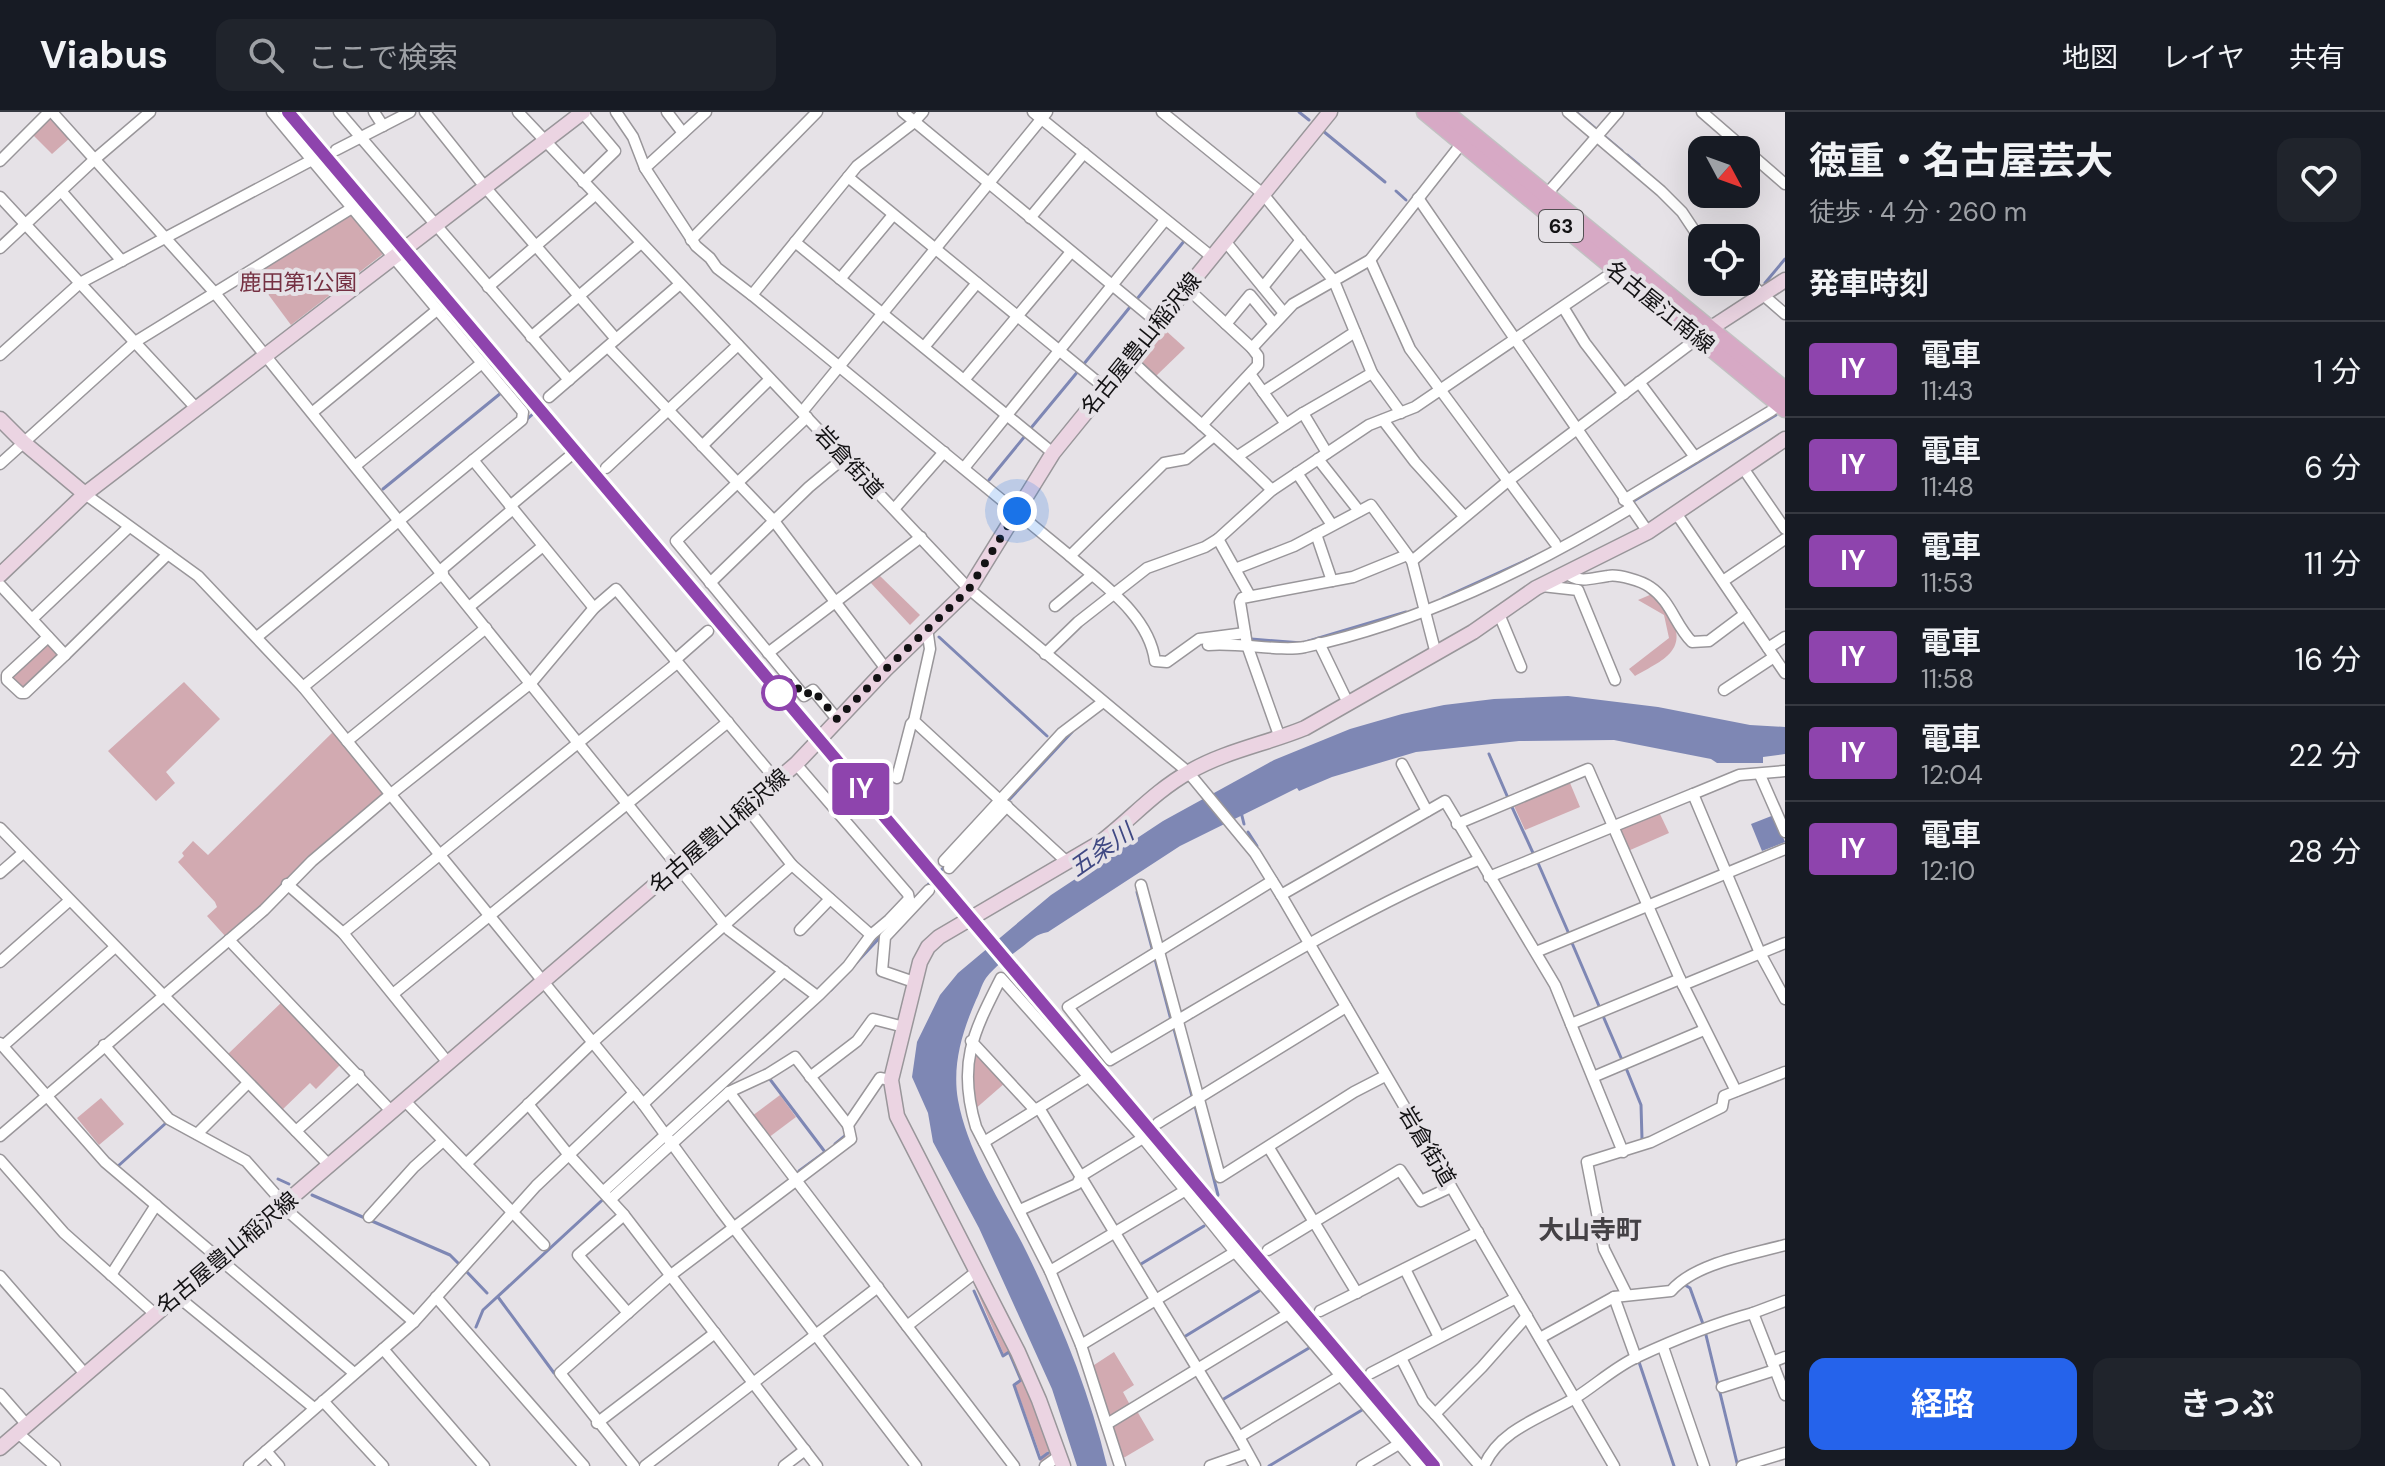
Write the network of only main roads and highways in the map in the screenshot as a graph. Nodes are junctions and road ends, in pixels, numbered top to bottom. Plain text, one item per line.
1 (582, 112) edge
2 (1330, 112) edge
3 (1425, 112) edge
4 (1445, 112) edge
5 (1785, 280) edge
6 (1703, 333) junction
7 (1783, 401) edge
8 (0, 419) edge
9 (1785, 439) edge
10 (85, 494) junction
11 (0, 575) edge
12 (0, 1448) edge
13 (1061, 1461) edge

1 - 10 main road
2 - 12 main road, 名古屋豊山稲沢線
3 - 6 main road, 名古屋江南線 / 63
4 - 6 main road, 名古屋江南線 / 63
5 - 6 main road
6 - 7 main road, 名古屋江南線 / 63
8 - 10 main road
9 - 13 main road
10 - 11 main road

